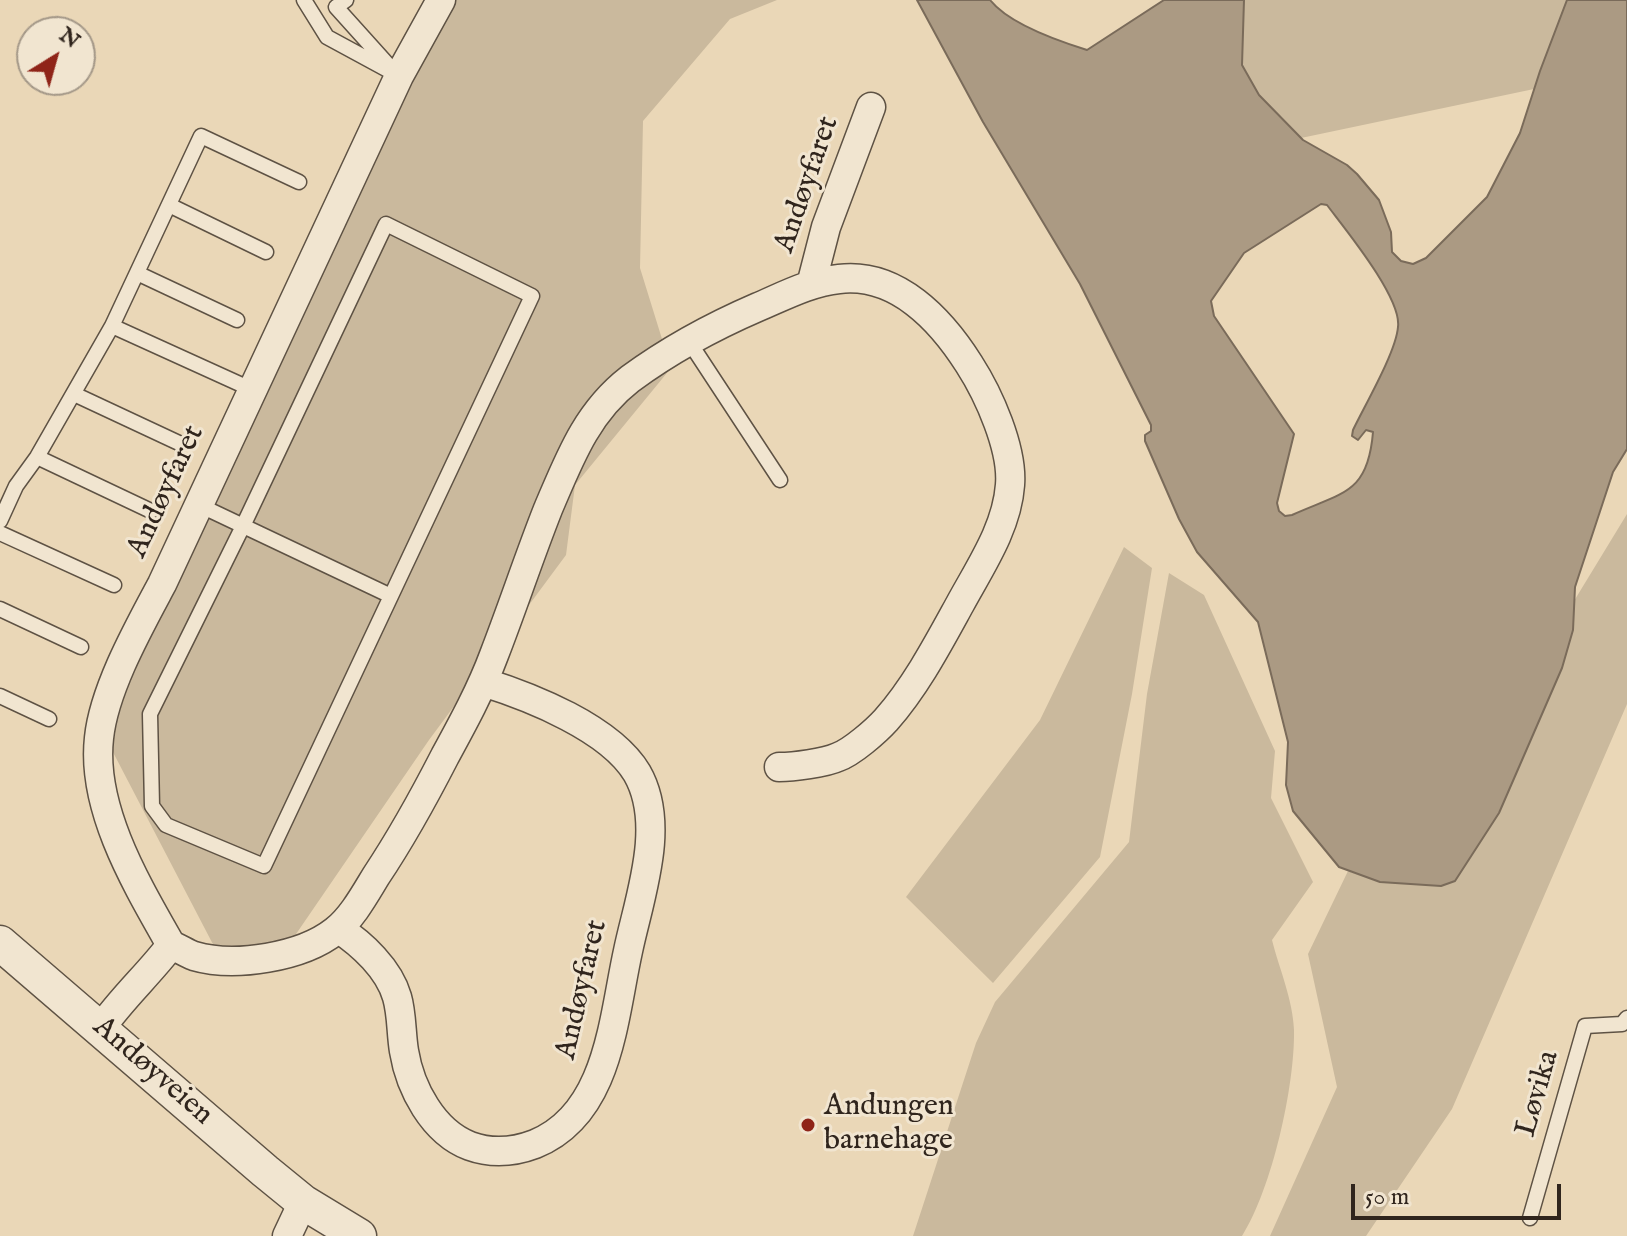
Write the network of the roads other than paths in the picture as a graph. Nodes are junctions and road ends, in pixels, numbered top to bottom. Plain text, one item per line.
1 (304, 0) edge
2 (346, 0) edge
3 (441, 0) edge
4 (399, 76) junction
5 (871, 107) dead end
6 (299, 182) dead end
7 (169, 205) junction
8 (266, 252) dead end
9 (137, 273) junction
10 (811, 285) junction
11 (237, 320) dead end
12 (112, 326) junction
13 (690, 343) junction
14 (253, 390) junction
15 (74, 394) junction
16 (181, 444) dead end
17 (37, 457) junction
18 (780, 480) dead end
19 (199, 505) junction
20 (151, 511) dead end
21 (0, 521) edge
22 (243, 526) junction
23 (0, 533) edge
24 (114, 585) dead end
25 (391, 596) junction
26 (0, 609) edge
27 (81, 647) dead end
28 (483, 682) junction
29 (0, 696) edge
30 (49, 719) dead end
31 (779, 767) dead end
32 (339, 929) junction
33 (0, 943) edge
34 (171, 945) junction
35 (1627, 1018) edge
36 (101, 1028) junction
37 (303, 1202) junction
38 (1530, 1218) dead end
39 (287, 1236) edge
40 (359, 1236) edge

1 - 4 lane
2 - 4 lane
3 - 4 street, Andøyfaret
4 - 14 street, Andøyfaret
5 - 10 street, Andøyfaret
6 - 7 lane
7 - 8 lane
7 - 9 lane
9 - 11 lane
9 - 12 lane
10 - 13 street, Andøyfaret
10 - 31 street, Andøyfaret
12 - 14 lane
12 - 15 lane
13 - 18 lane
13 - 28 street, Andøyfaret
14 - 19 street, Andøyfaret
15 - 16 lane
15 - 17 lane
17 - 20 lane
17 - 21 lane
19 - 22 lane
19 - 34 street, Andøyfaret
22 - 25 lane
22 - 25 lane
22 - 25 lane
23 - 24 lane
26 - 27 lane
28 - 32 street, Andøyfaret
28 - 32 street, Andøyfaret
29 - 30 lane
32 - 34 street, Andøyfaret
33 - 36 street, Andøyveien
34 - 36 street
35 - 38 lane, Løvika
36 - 37 street, Andøyveien
37 - 39 street
37 - 40 street, Andøyveien

